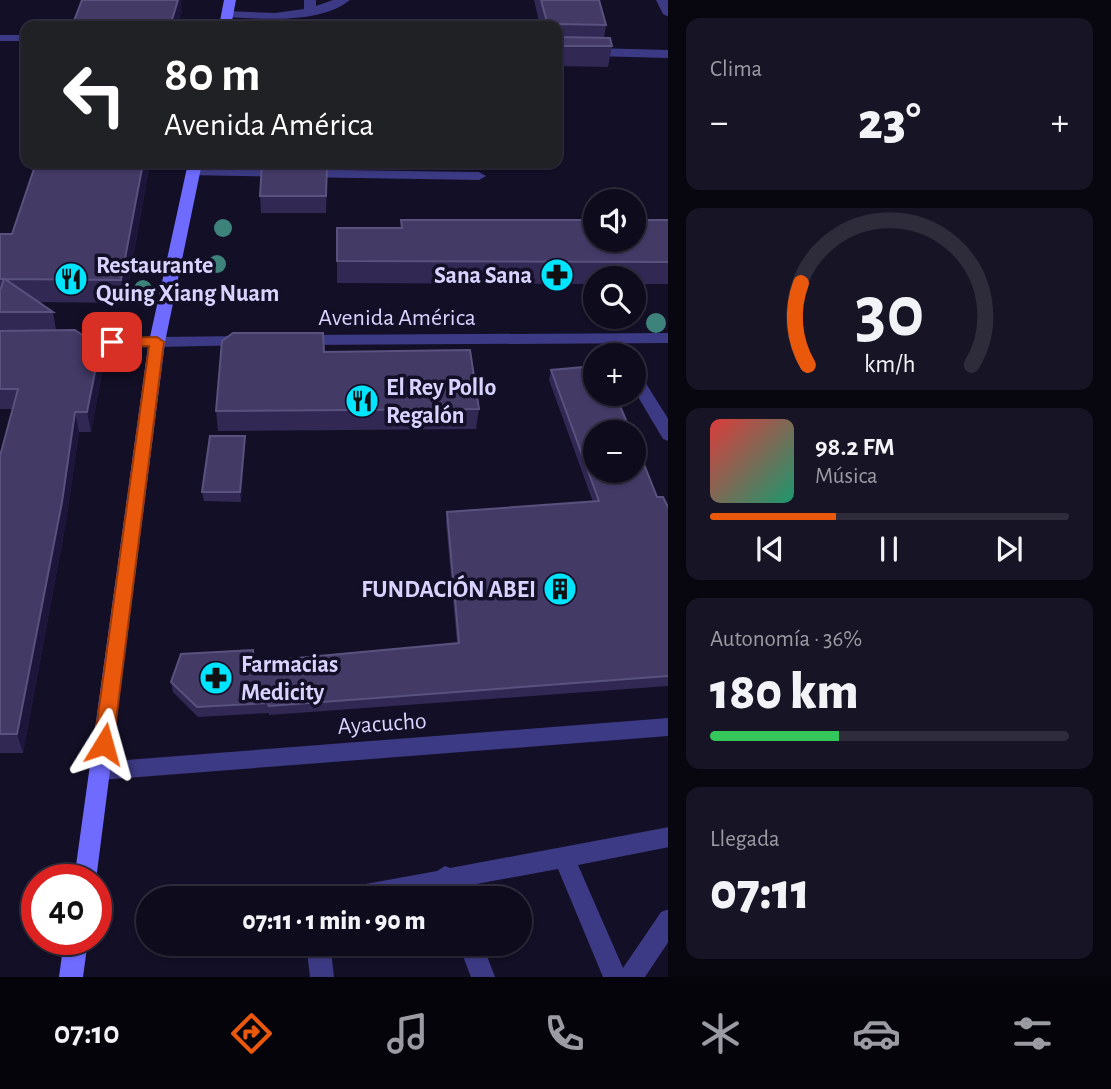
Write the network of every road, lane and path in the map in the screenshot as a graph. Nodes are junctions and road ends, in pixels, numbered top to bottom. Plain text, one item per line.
1 (230, 0) edge
2 (344, 0) edge
3 (662, 0) edge
4 (310, 6) edge
5 (668, 14) edge
6 (226, 20) edge
7 (0, 38) edge
8 (21, 38) edge
9 (562, 51) edge
10 (668, 54) edge
11 (194, 168) edge
12 (226, 168) edge
13 (479, 176) dead end
14 (609, 338) junction
15 (668, 338) edge
16 (261, 341) edge
17 (289, 341) edge
18 (157, 342) junction
19 (50, 343) edge
20 (612, 343) edge
21 (646, 398) edge
22 (668, 435) edge
23 (668, 727) edge
24 (100, 771) junction
25 (668, 837) edge
26 (564, 857) junction
27 (87, 864) edge
28 (456, 886) edge
29 (668, 920) edge
30 (74, 955) edge
31 (320, 956) edge
32 (475, 956) edge
33 (71, 977) edge
34 (322, 977) edge
35 (483, 977) edge
36 (615, 977) edge
37 (631, 977) edge

1 - 6 street
2 - 4 street
3 - 5 street
4 - 6 street
7 - 8 street
9 - 10 street
11 - 18 street
12 - 13 street
14 - 15 street, Avenida América
14 - 17 street, Avenida América
14 - 20 street
16 - 18 street
18 - 19 street
18 - 24 street
21 - 22 street
23 - 24 street, Ayacucho
24 - 27 street
25 - 26 street
26 - 28 street
26 - 36 street
29 - 37 street
30 - 33 street
31 - 34 street
32 - 35 street

